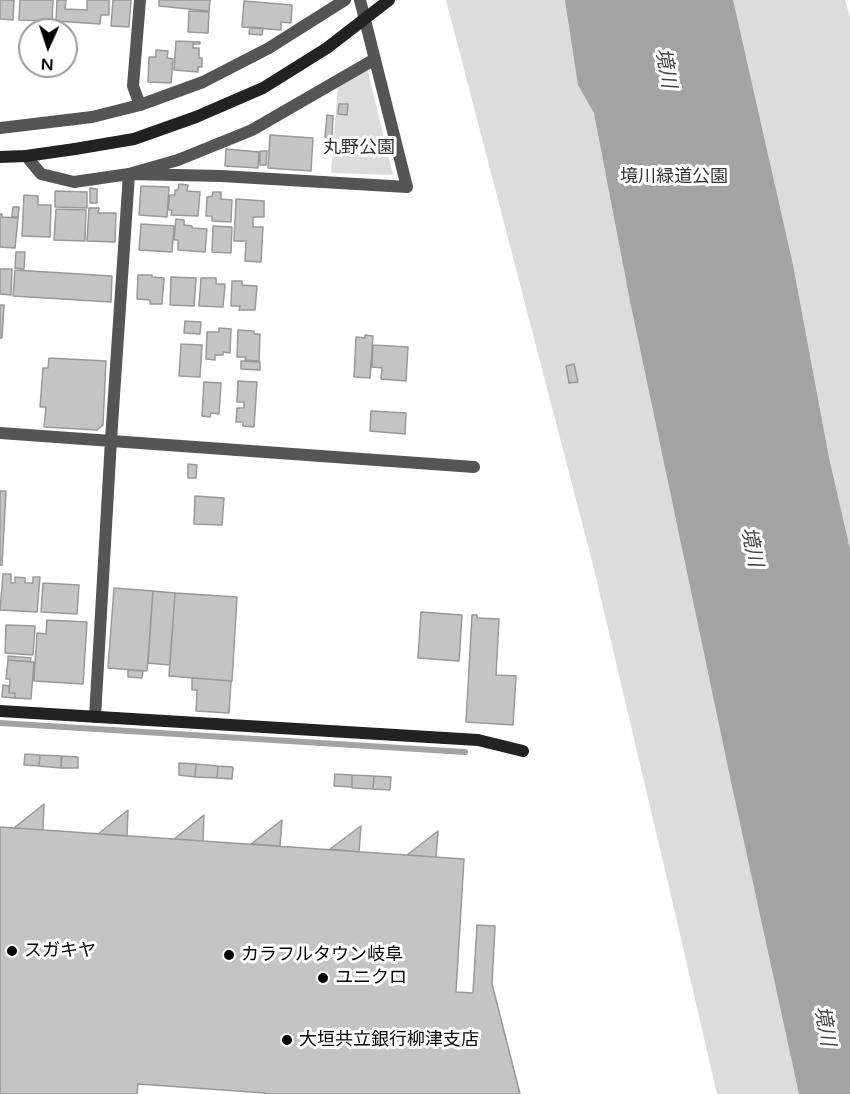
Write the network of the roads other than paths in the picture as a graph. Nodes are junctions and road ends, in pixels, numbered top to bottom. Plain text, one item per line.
1 (140, 0) edge
2 (345, 0) edge
3 (360, 0) edge
4 (389, 0) edge
5 (375, 59) junction
6 (140, 105) junction
7 (0, 128) edge
8 (26, 156) junction
9 (0, 157) edge
10 (129, 174) junction
11 (0, 433) edge
12 (111, 440) junction
13 (474, 468) dead end
14 (0, 711) edge
15 (95, 717) junction
16 (524, 751) dead end

1 - 6 street
2 - 6 street
3 - 5 street
4 - 8 street, bridge
5 - 10 street
5 - 10 street
6 - 7 street
8 - 9 street
8 - 10 street
10 - 12 street
11 - 12 street
12 - 13 street
12 - 15 street
14 - 15 street
15 - 16 street

